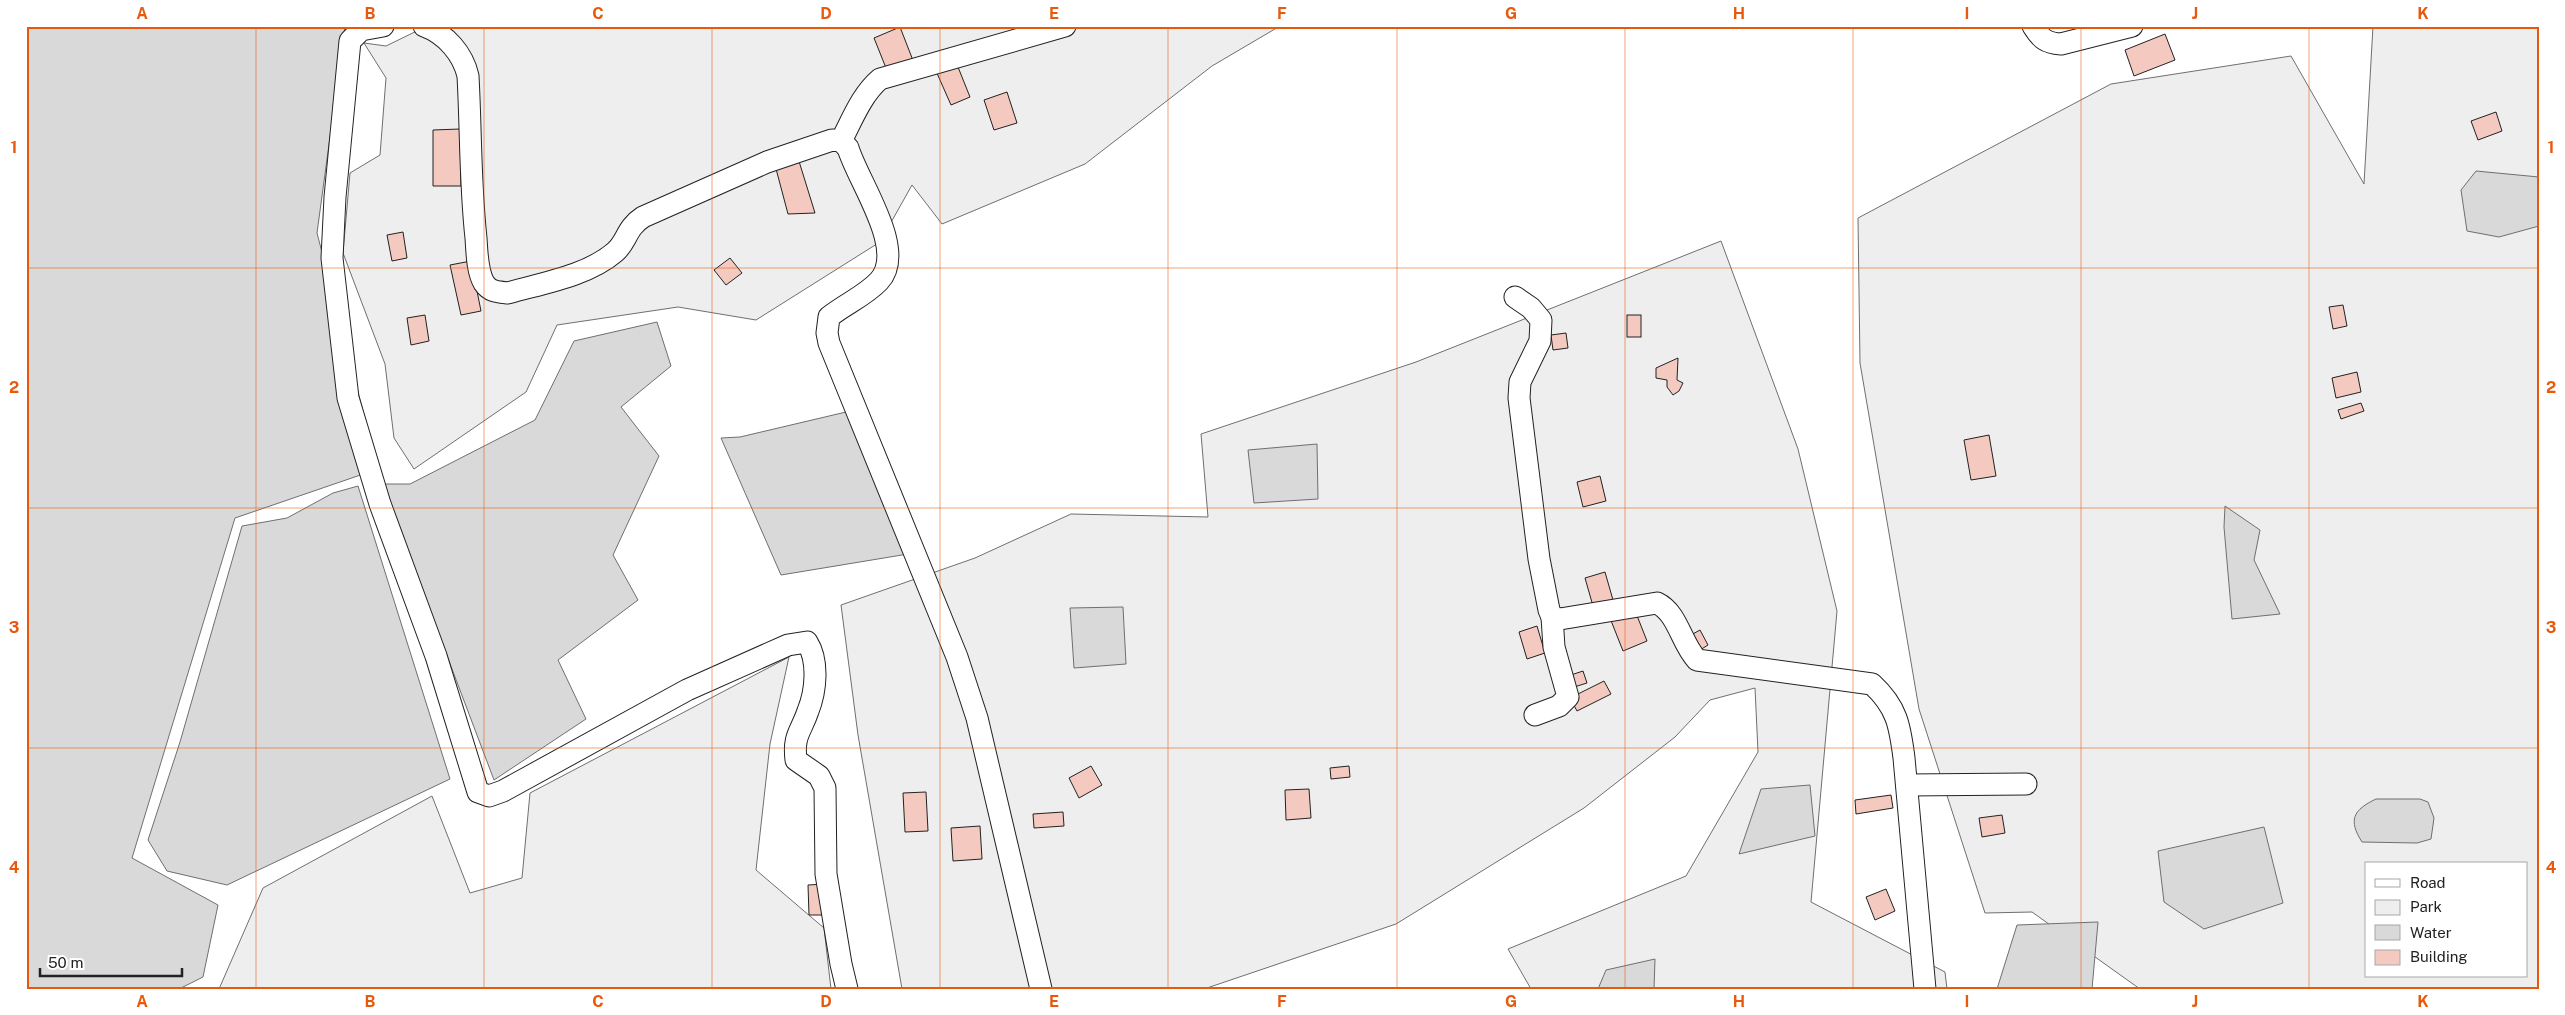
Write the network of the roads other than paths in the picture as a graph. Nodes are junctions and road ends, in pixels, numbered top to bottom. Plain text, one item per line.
1 (383, 26) edge
2 (1065, 26) edge
3 (2033, 26) edge
4 (2132, 26) edge
5 (428, 27) edge
6 (841, 141) junction
7 (1515, 297) dead end
8 (1552, 617) junction
9 (1535, 715) dead end
10 (2026, 784) dead end
11 (1907, 785) junction
12 (847, 989) edge
13 (1041, 989) edge
14 (1925, 989) edge

1 - 12 street
2 - 6 street
3 - 4 street
5 - 6 street
6 - 13 street
7 - 8 street
8 - 9 street
8 - 11 street
10 - 11 street
11 - 14 street

